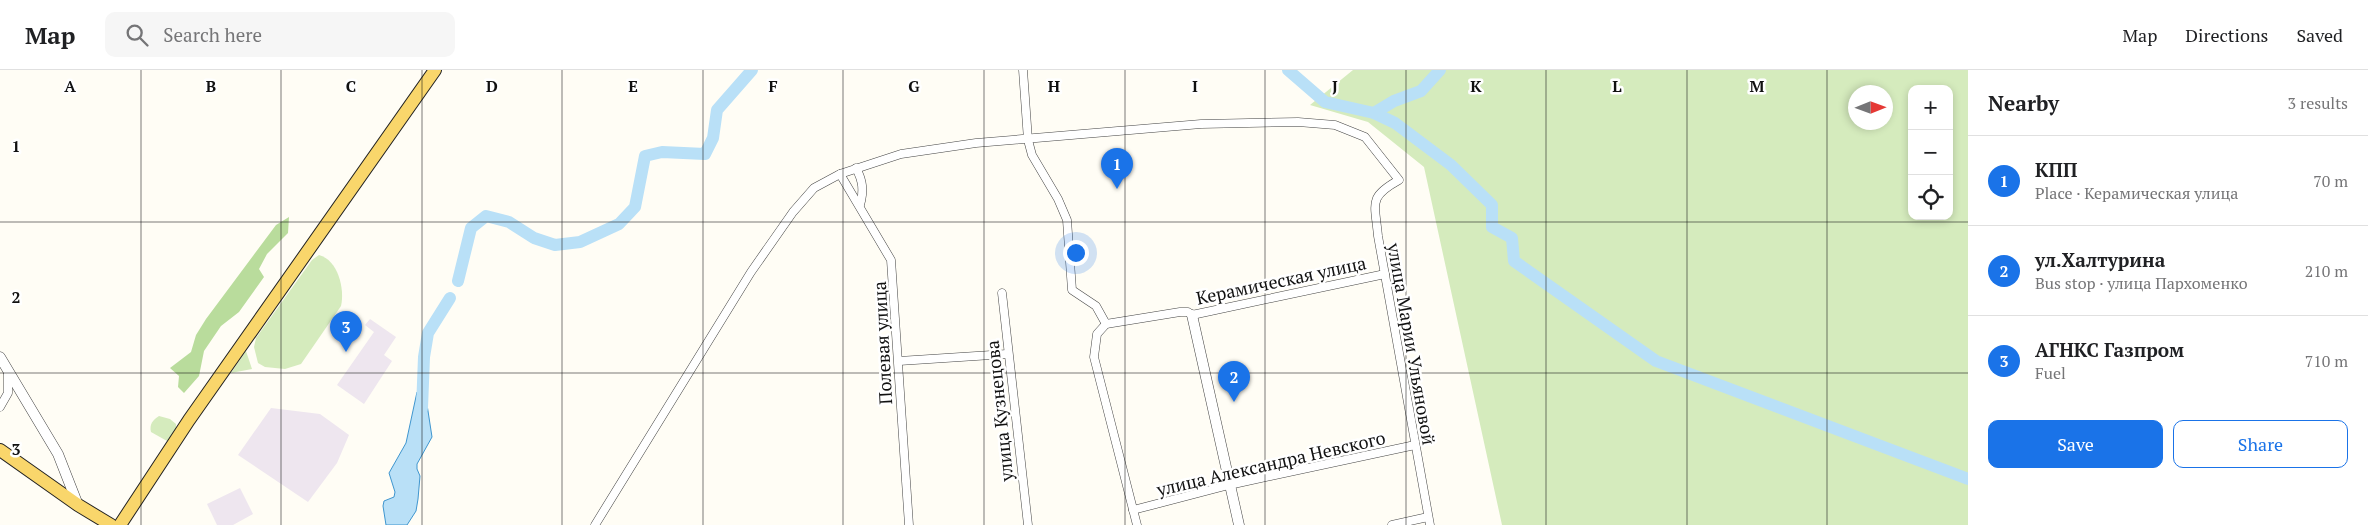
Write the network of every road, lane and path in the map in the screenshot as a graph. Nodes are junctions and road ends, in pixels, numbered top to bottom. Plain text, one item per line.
1 (435, 70) edge
2 (1023, 70) edge
3 (1028, 140) junction
4 (856, 168) junction
5 (840, 174) junction
6 (860, 205) junction
7 (1385, 274) junction
8 (1002, 293) dead end
9 (1192, 315) junction
10 (1106, 324) junction
11 (1008, 354) junction
12 (0, 357) edge
13 (900, 360) junction
14 (8, 371) junction
15 (0, 407) edge
16 (1415, 445) junction
17 (0, 450) edge
18 (1230, 485) junction
19 (78, 505) junction
20 (1133, 510) junction
21 (1429, 521) edge
22 (111, 525) edge
23 (120, 525) edge
24 (594, 525) edge
25 (909, 525) edge
26 (1028, 525) edge
27 (1137, 525) edge
28 (1239, 525) edge
29 (1392, 525) edge

1 - 23 main road
2 - 3 street
3 - 4 street
3 - 7 street, улица Марии Ульяновой
3 - 10 street
4 - 5 street
4 - 6 street
5 - 6 street, Полевая улица
5 - 24 street
6 - 13 street, Полевая улица
7 - 9 street, Керамическая улица
7 - 16 street, улица Марии Ульяновой
8 - 11 street, улица Кузнецова
9 - 10 street, Керамическая улица
9 - 18 street
10 - 20 street
11 - 13 street
11 - 26 street, улица Кузнецова
12 - 14 street
13 - 25 street, Полевая улица
14 - 15 street
14 - 19 street
16 - 18 street, улица Александра Невского
16 - 21 street, улица Марии Ульяновой
17 - 19 main road
18 - 20 street, улица Александра Невского
18 - 28 street
19 - 22 main road
20 - 27 street
21 - 29 street

